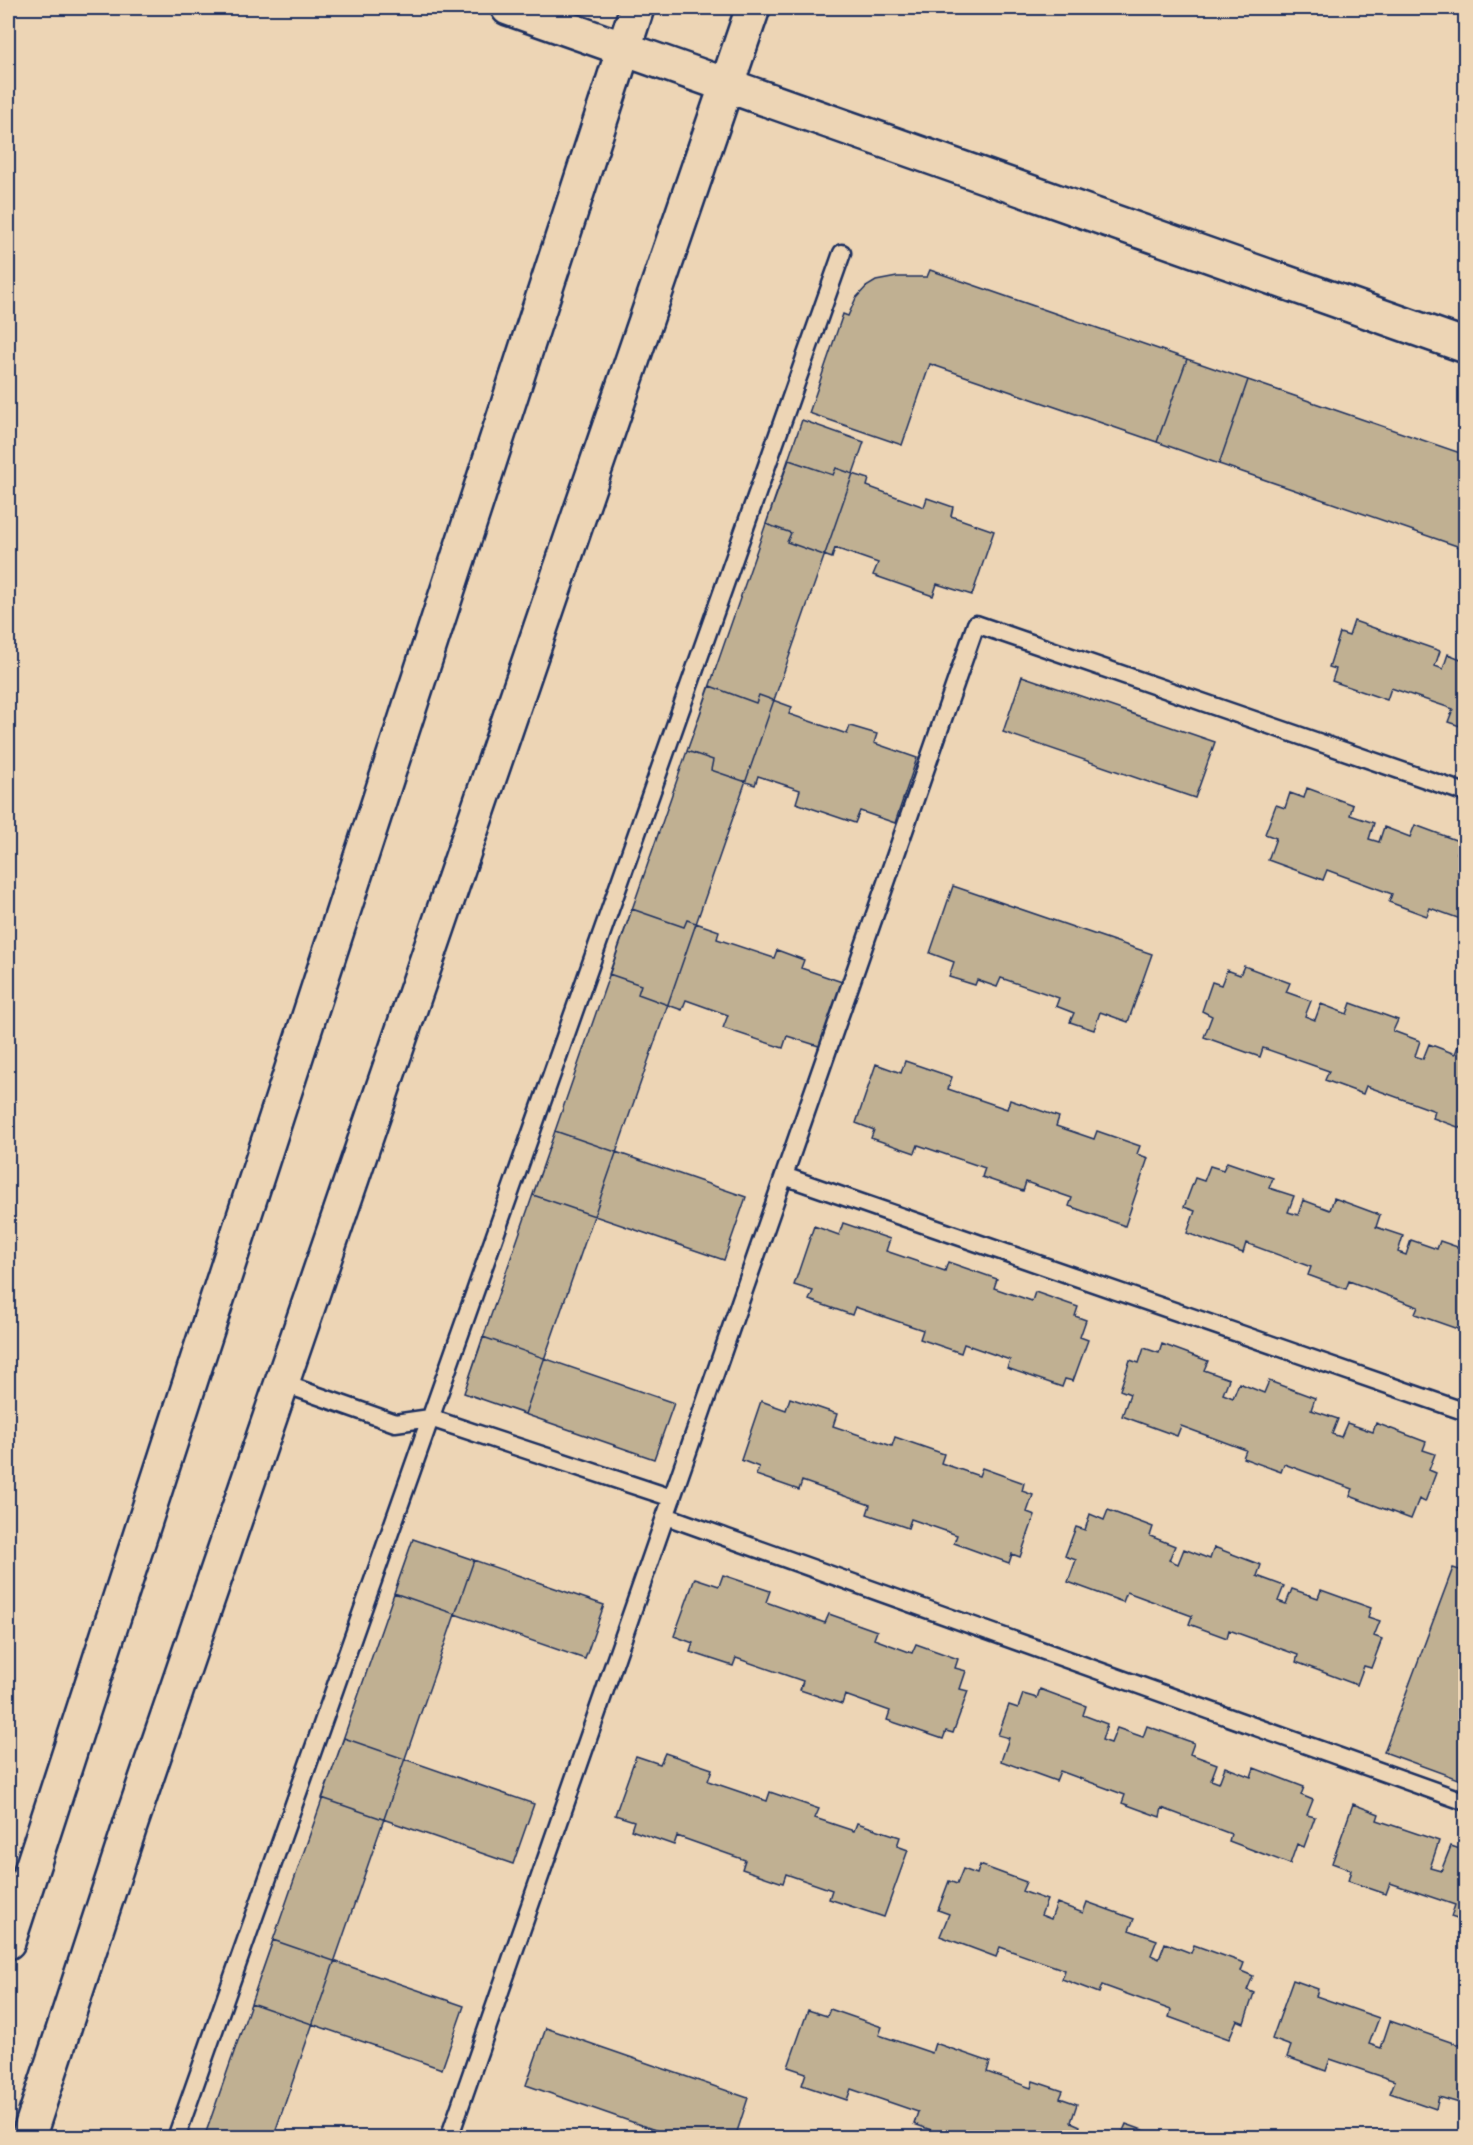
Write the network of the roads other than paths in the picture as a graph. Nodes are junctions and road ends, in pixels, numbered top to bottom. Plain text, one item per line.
1 (508, 8) edge
2 (637, 8) edge
3 (753, 8) edge
4 (624, 49) junction
5 (727, 85) junction
6 (842, 253) dead end
7 (1466, 346) edge
8 (1466, 793) edge
9 (784, 1176) junction
10 (282, 1383) junction
11 (1466, 1412) edge
12 (430, 1418) junction
13 (672, 1498) junction
14 (666, 1516) junction
15 (1466, 1802) edge
16 (8, 1942) edge
17 (28, 2138) edge
18 (176, 2138) edge
19 (449, 2138) edge

1 - 4 main road
2 - 4 main road
3 - 5 main road
4 - 5 main road
4 - 16 main road
5 - 7 main road
5 - 10 main road
6 - 12 lane
8 - 9 lane
9 - 11 lane
9 - 13 lane
10 - 12 lane
10 - 17 main road
12 - 13 lane
12 - 18 lane
13 - 14 lane
14 - 15 lane
14 - 19 lane

